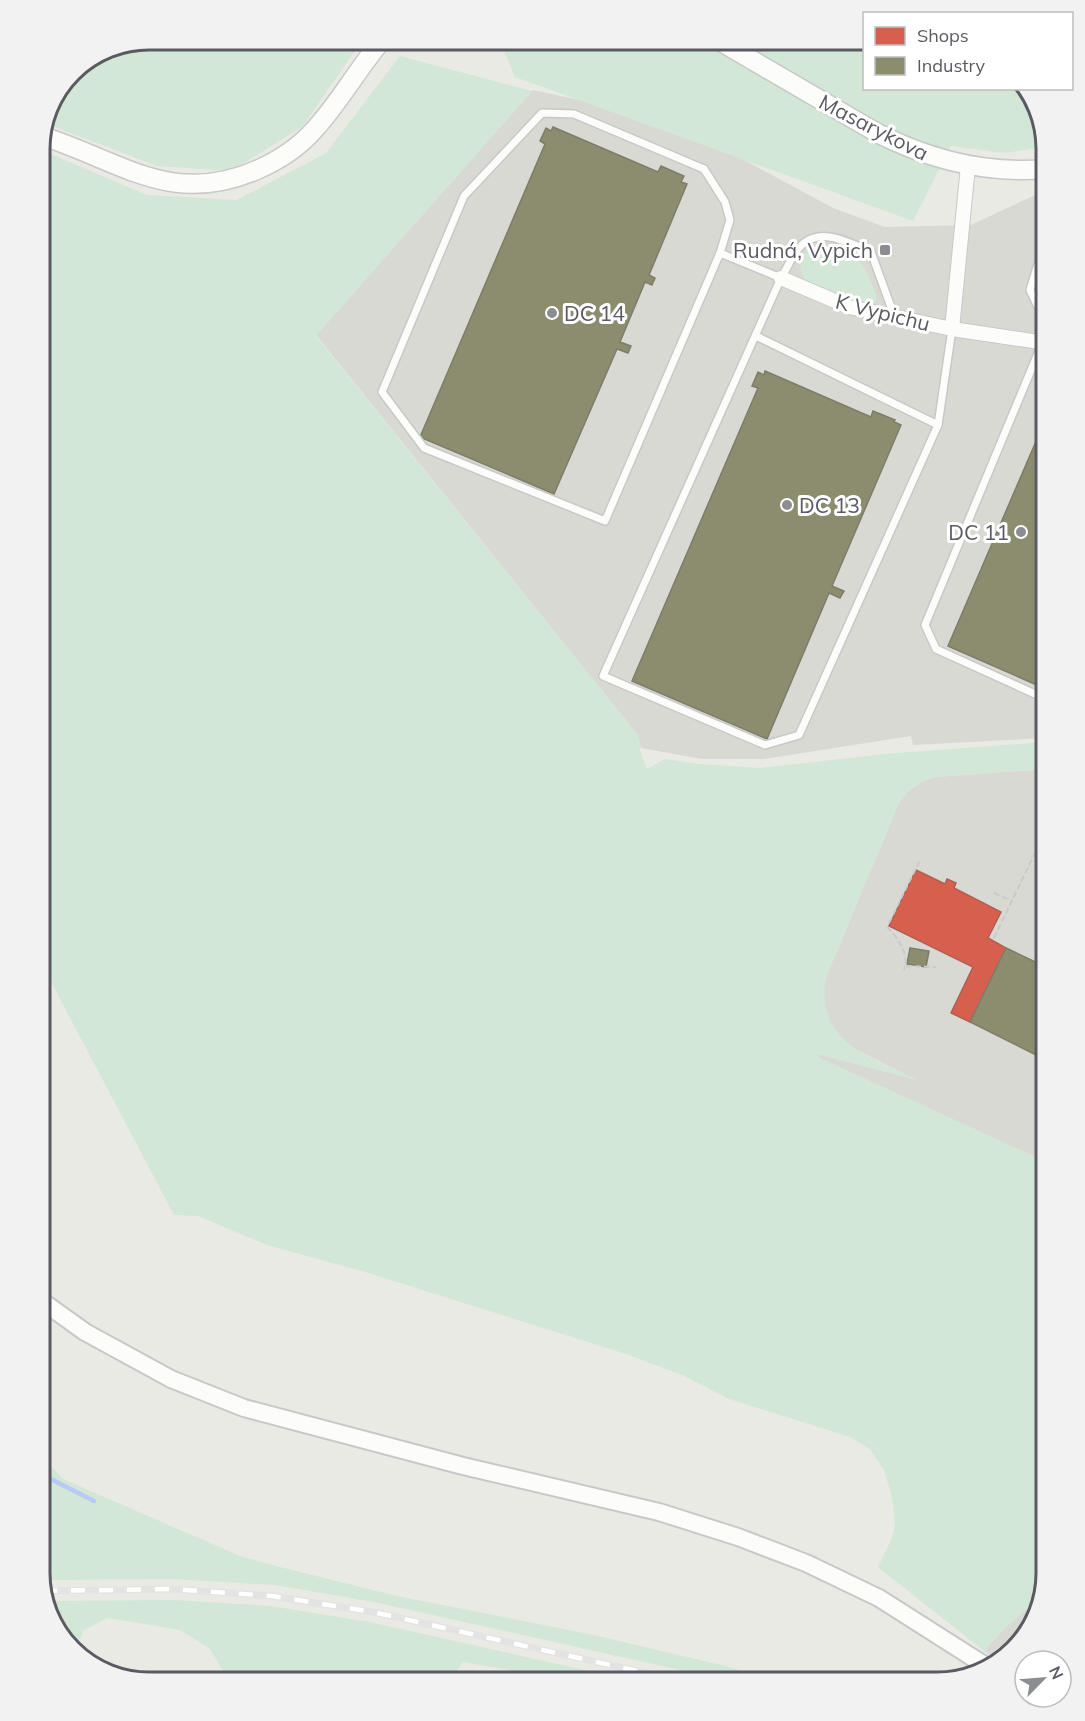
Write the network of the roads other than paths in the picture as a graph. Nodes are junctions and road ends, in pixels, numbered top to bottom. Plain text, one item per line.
1 (373, 50) edge
2 (735, 50) edge
3 (50, 139) edge
4 (968, 166) junction
5 (1036, 169) edge
6 (720, 253) junction
7 (1036, 270) edge
8 (782, 278) junction
9 (1036, 303) edge
10 (895, 318) junction
11 (951, 329) junction
12 (756, 336) junction
13 (1036, 338) edge
14 (1036, 360) edge
15 (938, 425) junction
16 (1036, 694) edge
17 (50, 1307) edge
18 (979, 1662) edge

1 - 3 main road
2 - 4 main road, Masarykova
4 - 5 main road, Masarykova
4 - 11 street, K Vypichu
6 - 6 lane
6 - 8 lane
7 - 9 lane
8 - 10 street, K Vypichu
8 - 10 lane
8 - 12 lane
10 - 11 street, K Vypichu
11 - 13 street, K Vypichu
11 - 15 lane
12 - 15 lane
12 - 15 lane
14 - 16 lane
17 - 18 street

